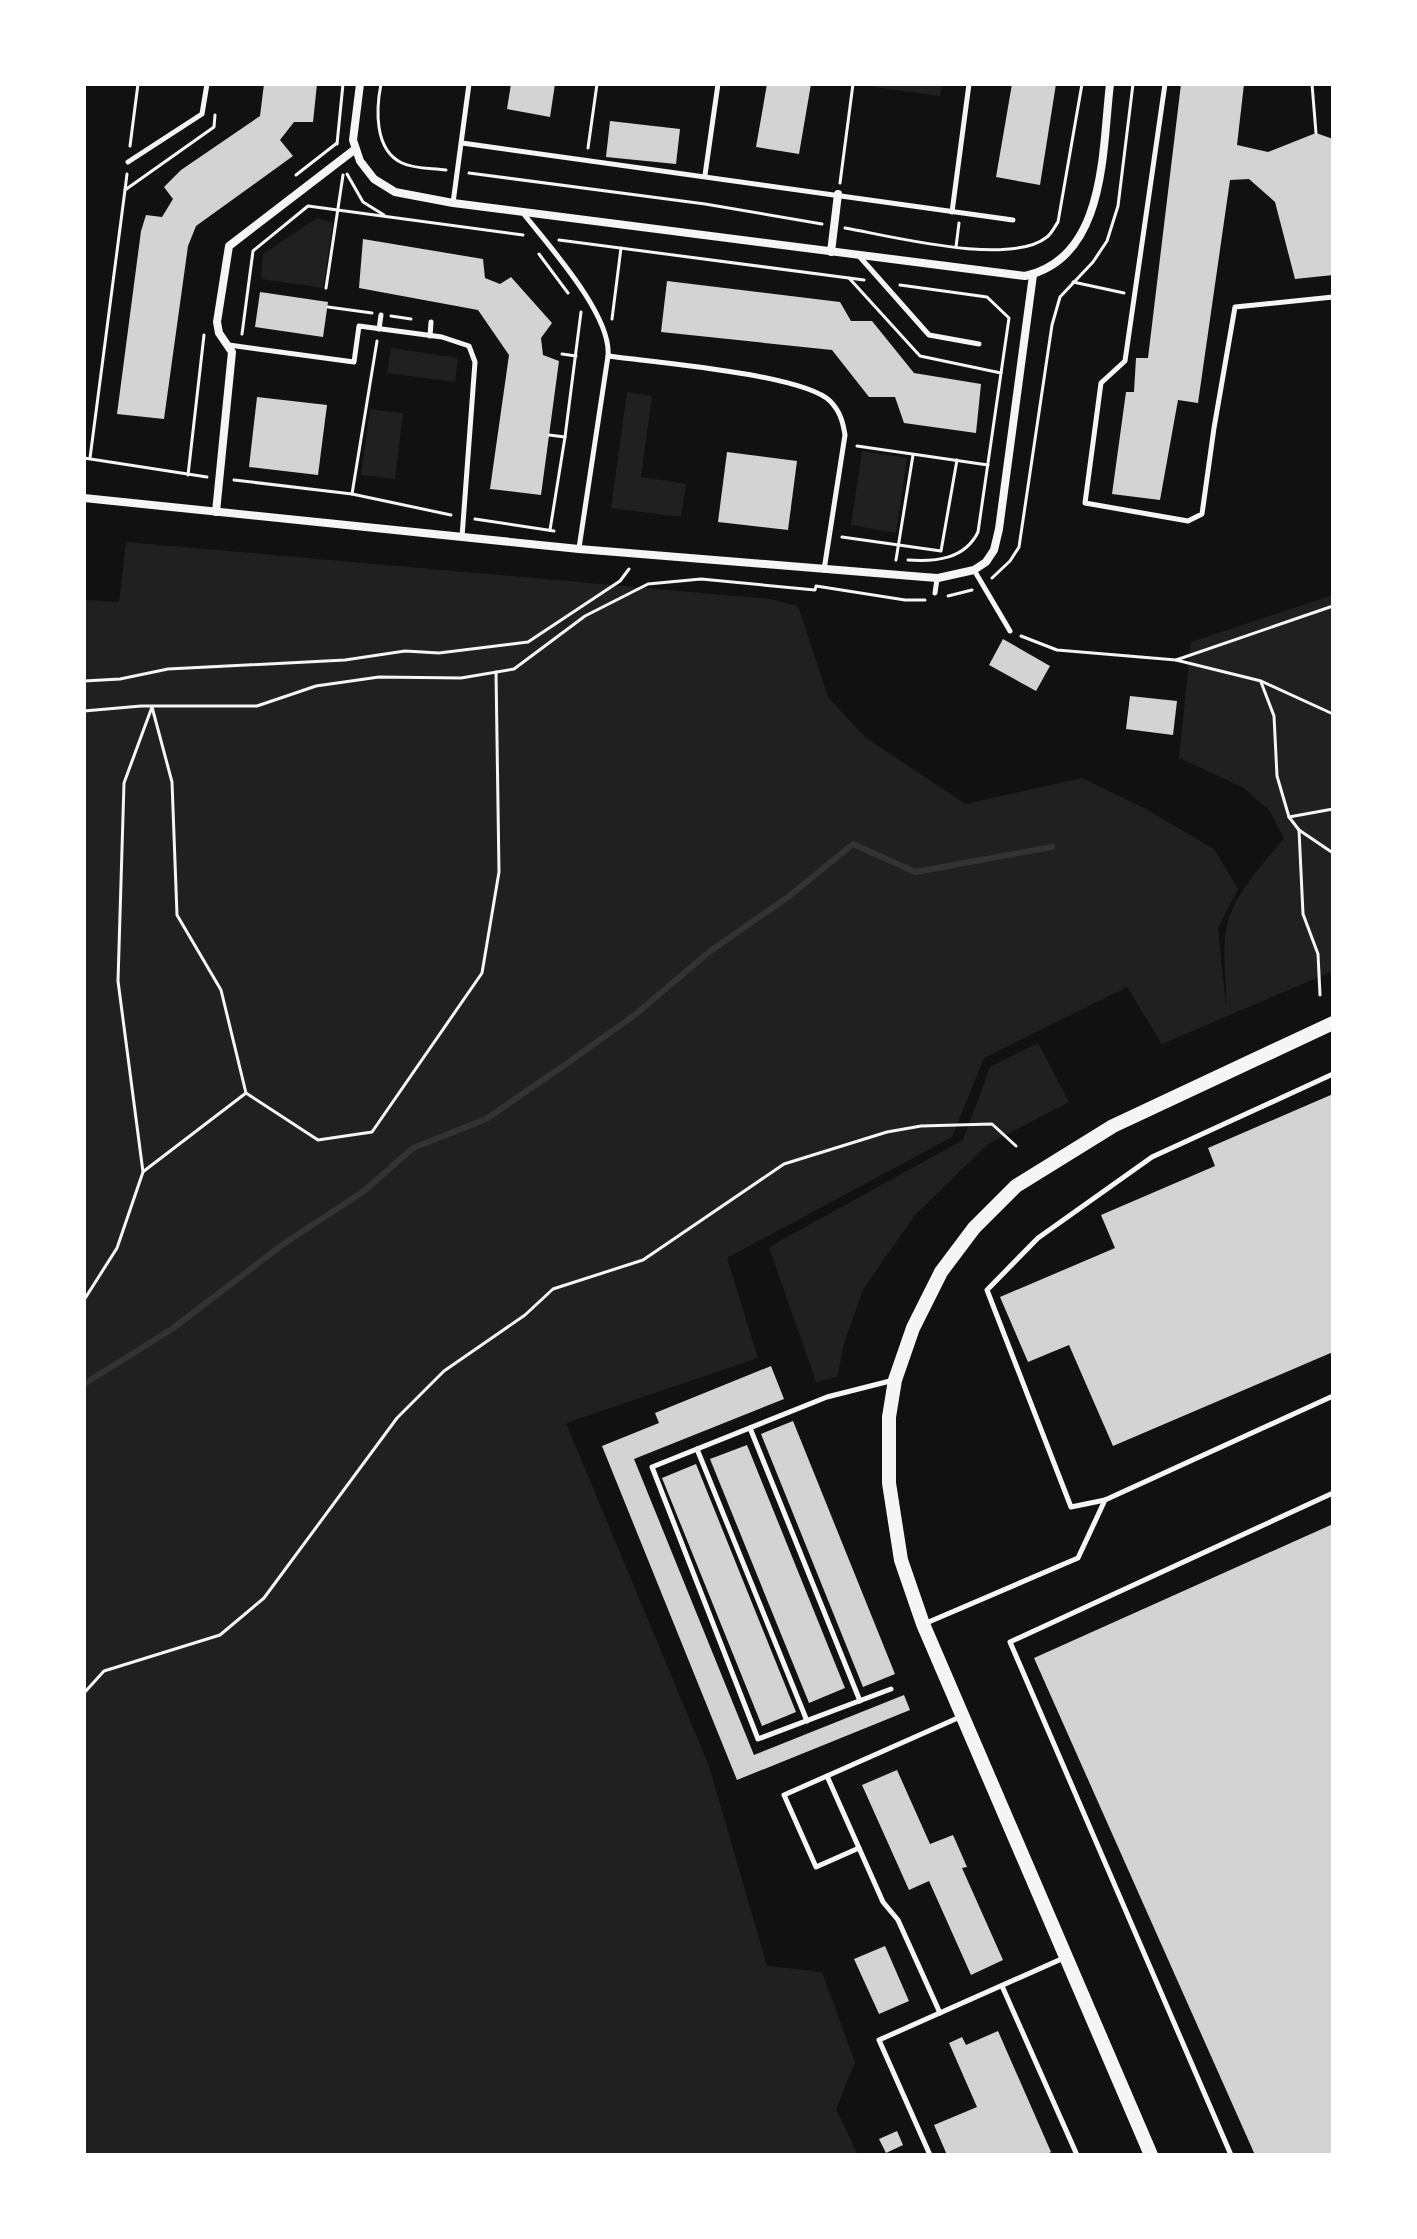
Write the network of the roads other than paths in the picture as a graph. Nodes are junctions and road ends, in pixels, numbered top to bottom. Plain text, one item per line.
1 (207, 84) edge
2 (360, 84) edge
3 (469, 84) edge
4 (718, 84) edge
5 (969, 84) edge
6 (1110, 84) edge
7 (1165, 84) edge
8 (462, 143) junction
9 (354, 150) junction
10 (128, 162) road end
11 (705, 175) junction
12 (838, 194) junction
13 (453, 203) junction
14 (523, 212) junction
15 (952, 212) junction
16 (1013, 220) dead end
17 (831, 252) junction
18 (858, 256) junction
19 (1033, 275) junction
20 (1333, 297) edge
21 (381, 315) road end
22 (431, 322) road end
23 (379, 329) junction
24 (430, 336) junction
25 (979, 344) dead end
26 (228, 345) junction
27 (608, 356) junction
28 (84, 498) edge
29 (216, 512) junction
30 (462, 537) junction
31 (579, 549) junction
32 (974, 570) junction
33 (823, 571) junction
34 (938, 578) junction
35 (937, 596) road end
36 (1010, 631) road end
37 (1333, 1023) edge
38 (1333, 1074) edge
39 (895, 1380) junction
40 (1333, 1396) edge
41 (750, 1428) junction
42 (697, 1449) junction
43 (1333, 1493) edge
44 (1105, 1500) junction
45 (923, 1624) junction
46 (891, 1689) dead end
47 (860, 1701) junction
48 (961, 1717) junction
49 (807, 1721) junction
50 (827, 1776) junction
51 (859, 1848) junction
52 (1067, 1957) junction
53 (1002, 1986) junction
54 (940, 2013) junction
55 (930, 2155) edge
56 (1077, 2155) edge
57 (1151, 2155) edge
58 (1231, 2155) edge

1 - 10 lane
2 - 9 street
3 - 8 lane
4 - 11 lane
5 - 15 lane
6 - 19 street
7 - 20 lane
8 - 11 lane
8 - 13 lane
9 - 13 street
9 - 26 street
11 - 12 lane
12 - 15 lane
12 - 17 street
13 - 14 street
14 - 17 street
14 - 27 lane
15 - 16 lane
17 - 18 street
18 - 19 street
18 - 25 lane
19 - 32 street
21 - 23 lane
22 - 24 lane
23 - 24 lane
23 - 26 lane
24 - 30 lane
26 - 29 street
27 - 31 lane
27 - 33 lane
28 - 29 street
29 - 30 street
30 - 31 street
31 - 33 street
32 - 34 street
32 - 36 lane
33 - 34 street
34 - 35 lane
37 - 39 main road
38 - 44 lane
39 - 41 lane
39 - 45 main road
40 - 44 lane
41 - 42 lane
41 - 47 lane
42 - 49 lane
42 - 49 lane
43 - 58 lane
44 - 45 lane
45 - 48 main road
46 - 47 lane
47 - 49 lane
48 - 50 lane
48 - 52 main road
50 - 51 lane
50 - 51 lane
51 - 54 lane
52 - 53 lane
52 - 57 main road
53 - 54 lane
53 - 56 lane
54 - 55 lane

